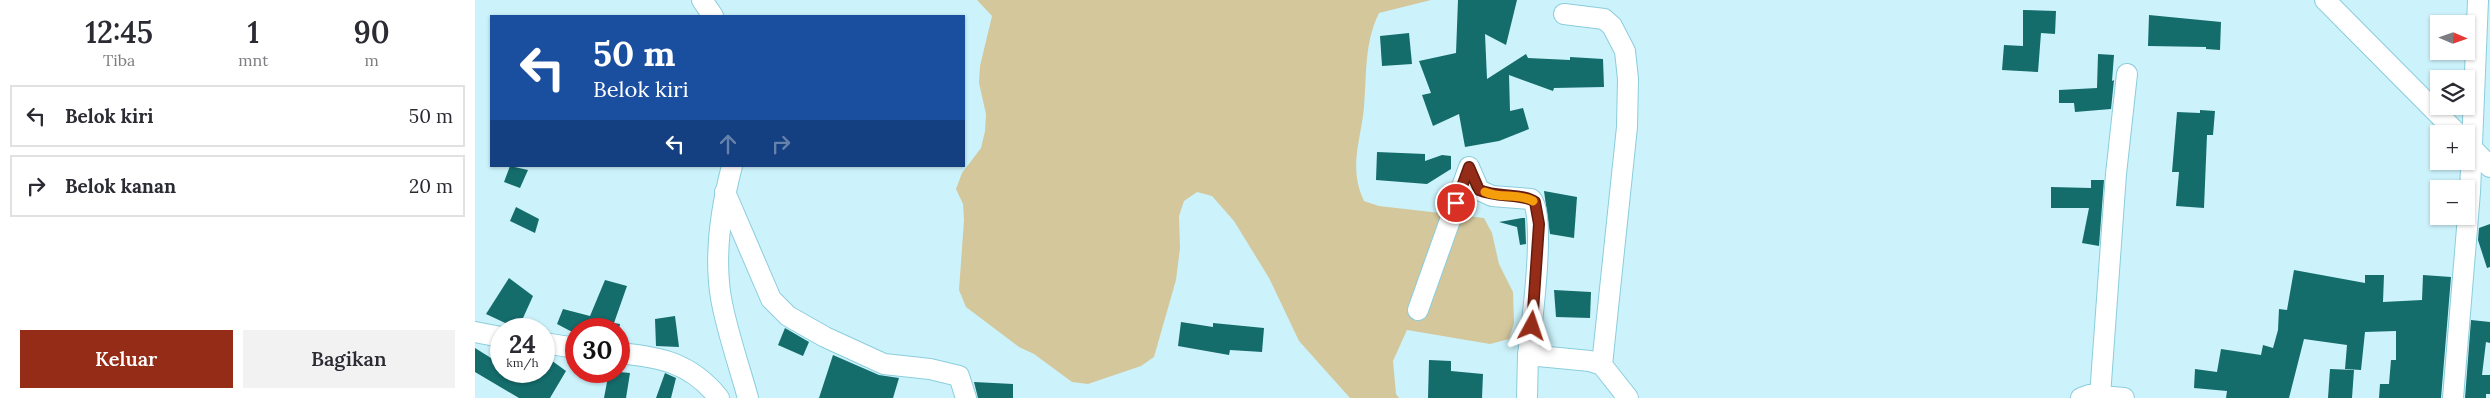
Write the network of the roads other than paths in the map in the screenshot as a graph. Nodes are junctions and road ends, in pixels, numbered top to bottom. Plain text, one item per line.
1 (702, 0) edge
2 (2325, 0) edge
3 (2478, 0) edge
4 (1564, 14) dead end
5 (712, 15) edge
6 (2127, 74) dead end
7 (2449, 125) edge
8 (2470, 125) edge
9 (2475, 152) edge
10 (732, 167) edge
11 (2490, 167) edge
12 (2467, 170) edge
13 (725, 192) junction
14 (1418, 310) dead end
15 (475, 332) edge
16 (490, 335) edge
17 (630, 355) edge
18 (1528, 356) junction
19 (1602, 365) junction
20 (2090, 397) edge
21 (719, 398) edge
22 (748, 398) edge
23 (966, 398) edge
24 (1527, 398) edge
25 (1628, 398) edge
26 (2124, 398) edge
27 (2453, 398) edge

1 - 5 street
2 - 7 street
3 - 8 street
4 - 19 street
6 - 20 street
9 - 11 street
10 - 13 street
12 - 27 street
13 - 22 street
13 - 23 street
14 - 18 street
15 - 16 street
17 - 21 street
18 - 19 street
18 - 24 street
19 - 25 street
20 - 26 street

